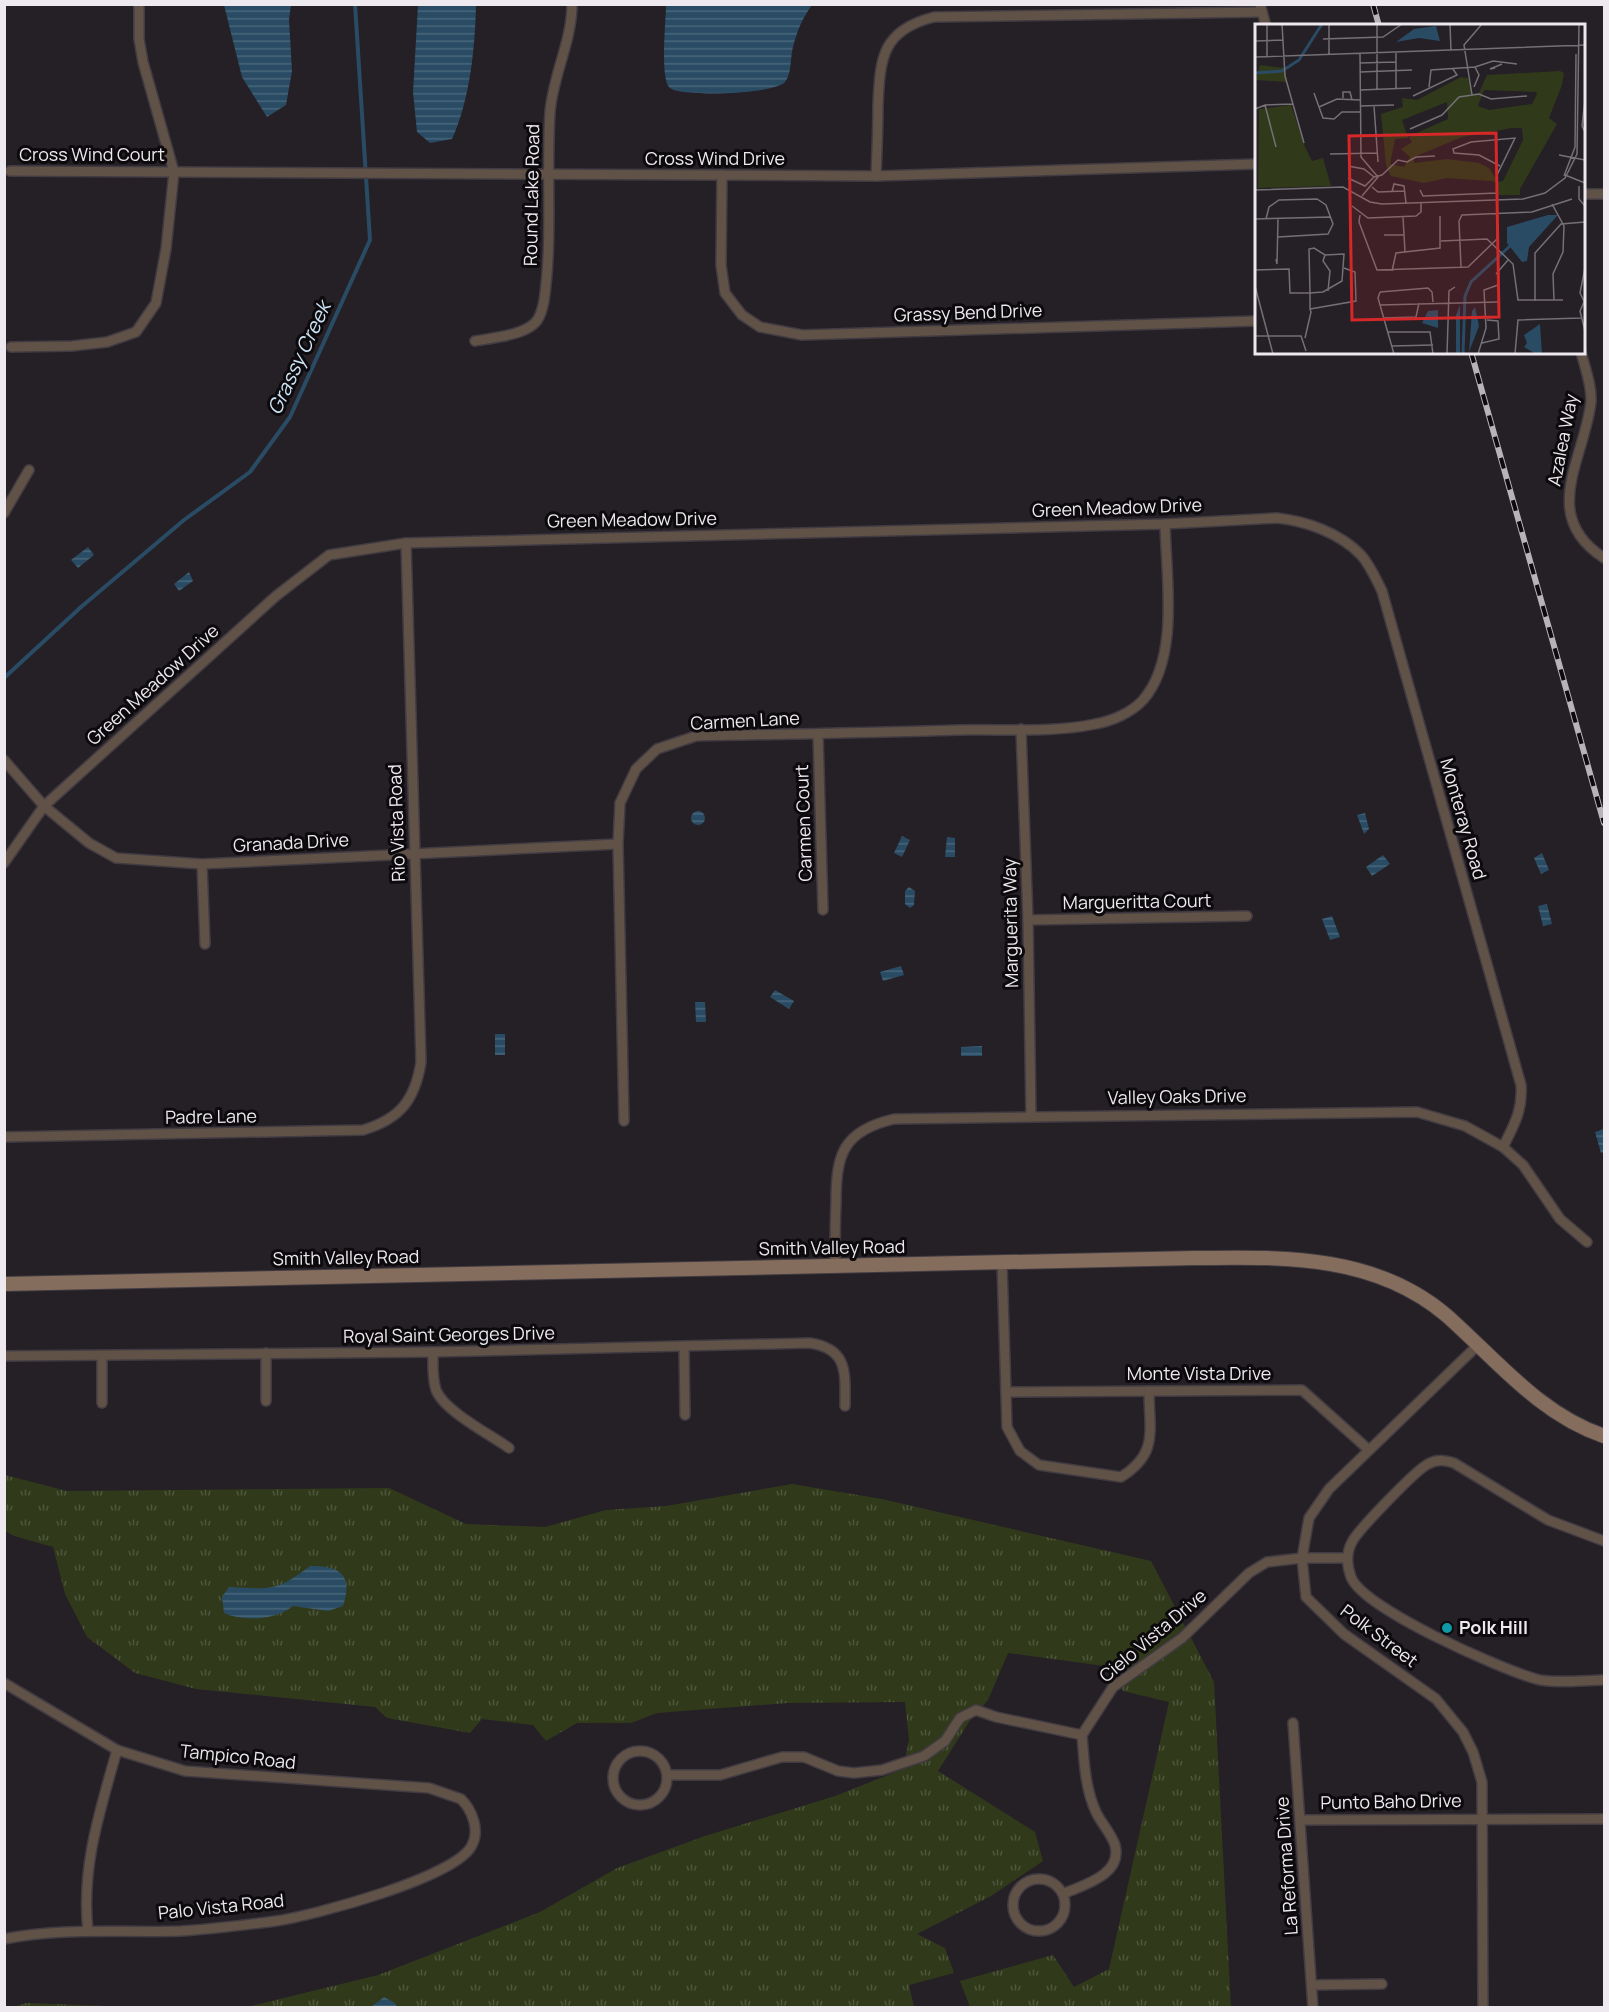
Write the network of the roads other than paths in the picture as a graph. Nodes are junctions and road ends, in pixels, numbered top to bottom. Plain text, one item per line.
1 (139, 4) edge
2 (572, 4) edge
3 (1261, 8) edge
4 (1265, 24) edge
5 (1255, 164) edge
6 (10, 171) dead end
7 (174, 172) junction
8 (548, 175) junction
9 (722, 175) junction
10 (876, 176) junction
11 (1585, 194) edge
12 (1605, 194) edge
13 (1255, 321) edge
14 (475, 340) dead end
15 (11, 347) dead end
16 (1581, 354) edge
17 (29, 470) dead end
18 (4, 513) edge
19 (1166, 524) junction
20 (1314, 527) joint
21 (406, 543) junction
22 (1605, 558) edge
23 (1021, 729) junction
24 (818, 734) junction
25 (4, 760) edge
26 (44, 806) junction
27 (618, 844) junction
28 (414, 853) junction
29 (4, 863) edge
30 (202, 864) junction
31 (824, 910) dead end
32 (1247, 916) dead end
33 (1028, 920) junction
34 (205, 944) dead end
35 (408, 1100) joint
36 (1031, 1116) junction
37 (624, 1121) dead end
38 (4, 1137) edge
39 (1503, 1147) junction
40 (1587, 1242) dead end
41 (1002, 1263) junction
42 (835, 1265) junction
43 (4, 1284) edge
44 (1478, 1345) junction
45 (684, 1347) junction
46 (433, 1352) junction
47 (266, 1353) junction
48 (4, 1356) edge
49 (102, 1356) junction
50 (1149, 1391) junction
51 (1006, 1392) junction
52 (267, 1401) dead end
53 (102, 1403) dead end
54 (845, 1406) dead end
55 (685, 1415) dead end
56 (1605, 1436) edge
57 (509, 1448) dead end
58 (1369, 1450) junction
59 (1605, 1541) edge
60 (1302, 1558) junction
61 (1347, 1558) junction
62 (1605, 1680) edge
63 (4, 1683) edge
64 (1293, 1723) dead end
65 (1082, 1735) junction
66 (117, 1750) junction
67 (667, 1775) junction
68 (1483, 1818) junction
69 (1605, 1819) edge
70 (1300, 1820) junction
71 (474, 1821) joint
72 (1063, 1894) junction
73 (88, 1931) junction
74 (4, 1939) edge
75 (1382, 1984) dead end
76 (1312, 1985) junction
77 (1313, 2007) edge
78 (1483, 2007) edge

1 - 7 street
2 - 8 street, Round Lake Road
3 - 4 street
3 - 10 street
5 - 10 street, Cross Wind Drive
6 - 7 street, Cross Wind Court
7 - 8 street, Cross Wind Drive
7 - 15 street
8 - 9 street, Cross Wind Drive
8 - 14 street, Round Lake Road
9 - 10 street, Cross Wind Drive
9 - 13 street, Grassy Bend Drive
11 - 12 street
16 - 22 street, Azalea Way
17 - 18 street
19 - 20 street, Green Meadow Drive
19 - 21 street, Green Meadow Drive
19 - 23 street, Carmen Lane
20 - 39 street, Monteray Road
21 - 26 street, Green Meadow Drive
21 - 28 street, Rio Vista Road
23 - 24 street, Carmen Lane
23 - 33 street, Marguerita Way
24 - 27 street, Carmen Lane
24 - 31 street, Carmen Court
25 - 26 street, Granada Drive
26 - 29 street, Green Meadow Drive
26 - 30 street, Granada Drive
27 - 28 street, Granada Drive
27 - 37 street, Carmen Lane
28 - 30 street, Granada Drive
28 - 35 street, Rio Vista Road
30 - 34 street
32 - 33 street, Margueritta Court
33 - 36 street, Marguerita Way
35 - 38 street, Padre Lane
36 - 39 street, Valley Oaks Drive
36 - 42 street, Valley Oaks Drive
39 - 40 street, Valley Oaks Drive
41 - 42 main road, Smith Valley Road
41 - 44 main road, Smith Valley Road
41 - 51 street
42 - 43 main road, Smith Valley Road
44 - 56 main road, Smith Valley Road
44 - 58 street, Polk Street
45 - 46 street, Royal Saint Georges Drive
45 - 54 street, Royal Saint Georges Drive
45 - 55 street
46 - 47 street, Royal Saint Georges Drive
46 - 57 street
47 - 49 street, Royal Saint Georges Drive
47 - 52 street
48 - 49 street, Royal Saint Georges Drive
49 - 53 street
50 - 51 street, Monte Vista Drive
50 - 51 street
50 - 58 street, Monte Vista Drive
58 - 60 street, Polk Street
59 - 61 street
60 - 61 street, Cielo Vista Drive
60 - 65 street, Cielo Vista Drive
60 - 68 street, Polk Street
61 - 62 street
63 - 66 street, Tampico Road
64 - 70 street, La Reforma Drive
65 - 67 street
65 - 72 street
66 - 71 street, Tampico Road
66 - 73 street
67 - 67 street
68 - 69 street, Punto Baho Drive
68 - 70 street, Punto Baho Drive
68 - 78 street, Polk Street
70 - 76 street, La Reforma Drive
71 - 73 street, Palo Vista Road
72 - 72 street
73 - 74 street, Palo Vista Road
75 - 76 street
76 - 77 street, La Reforma Drive

